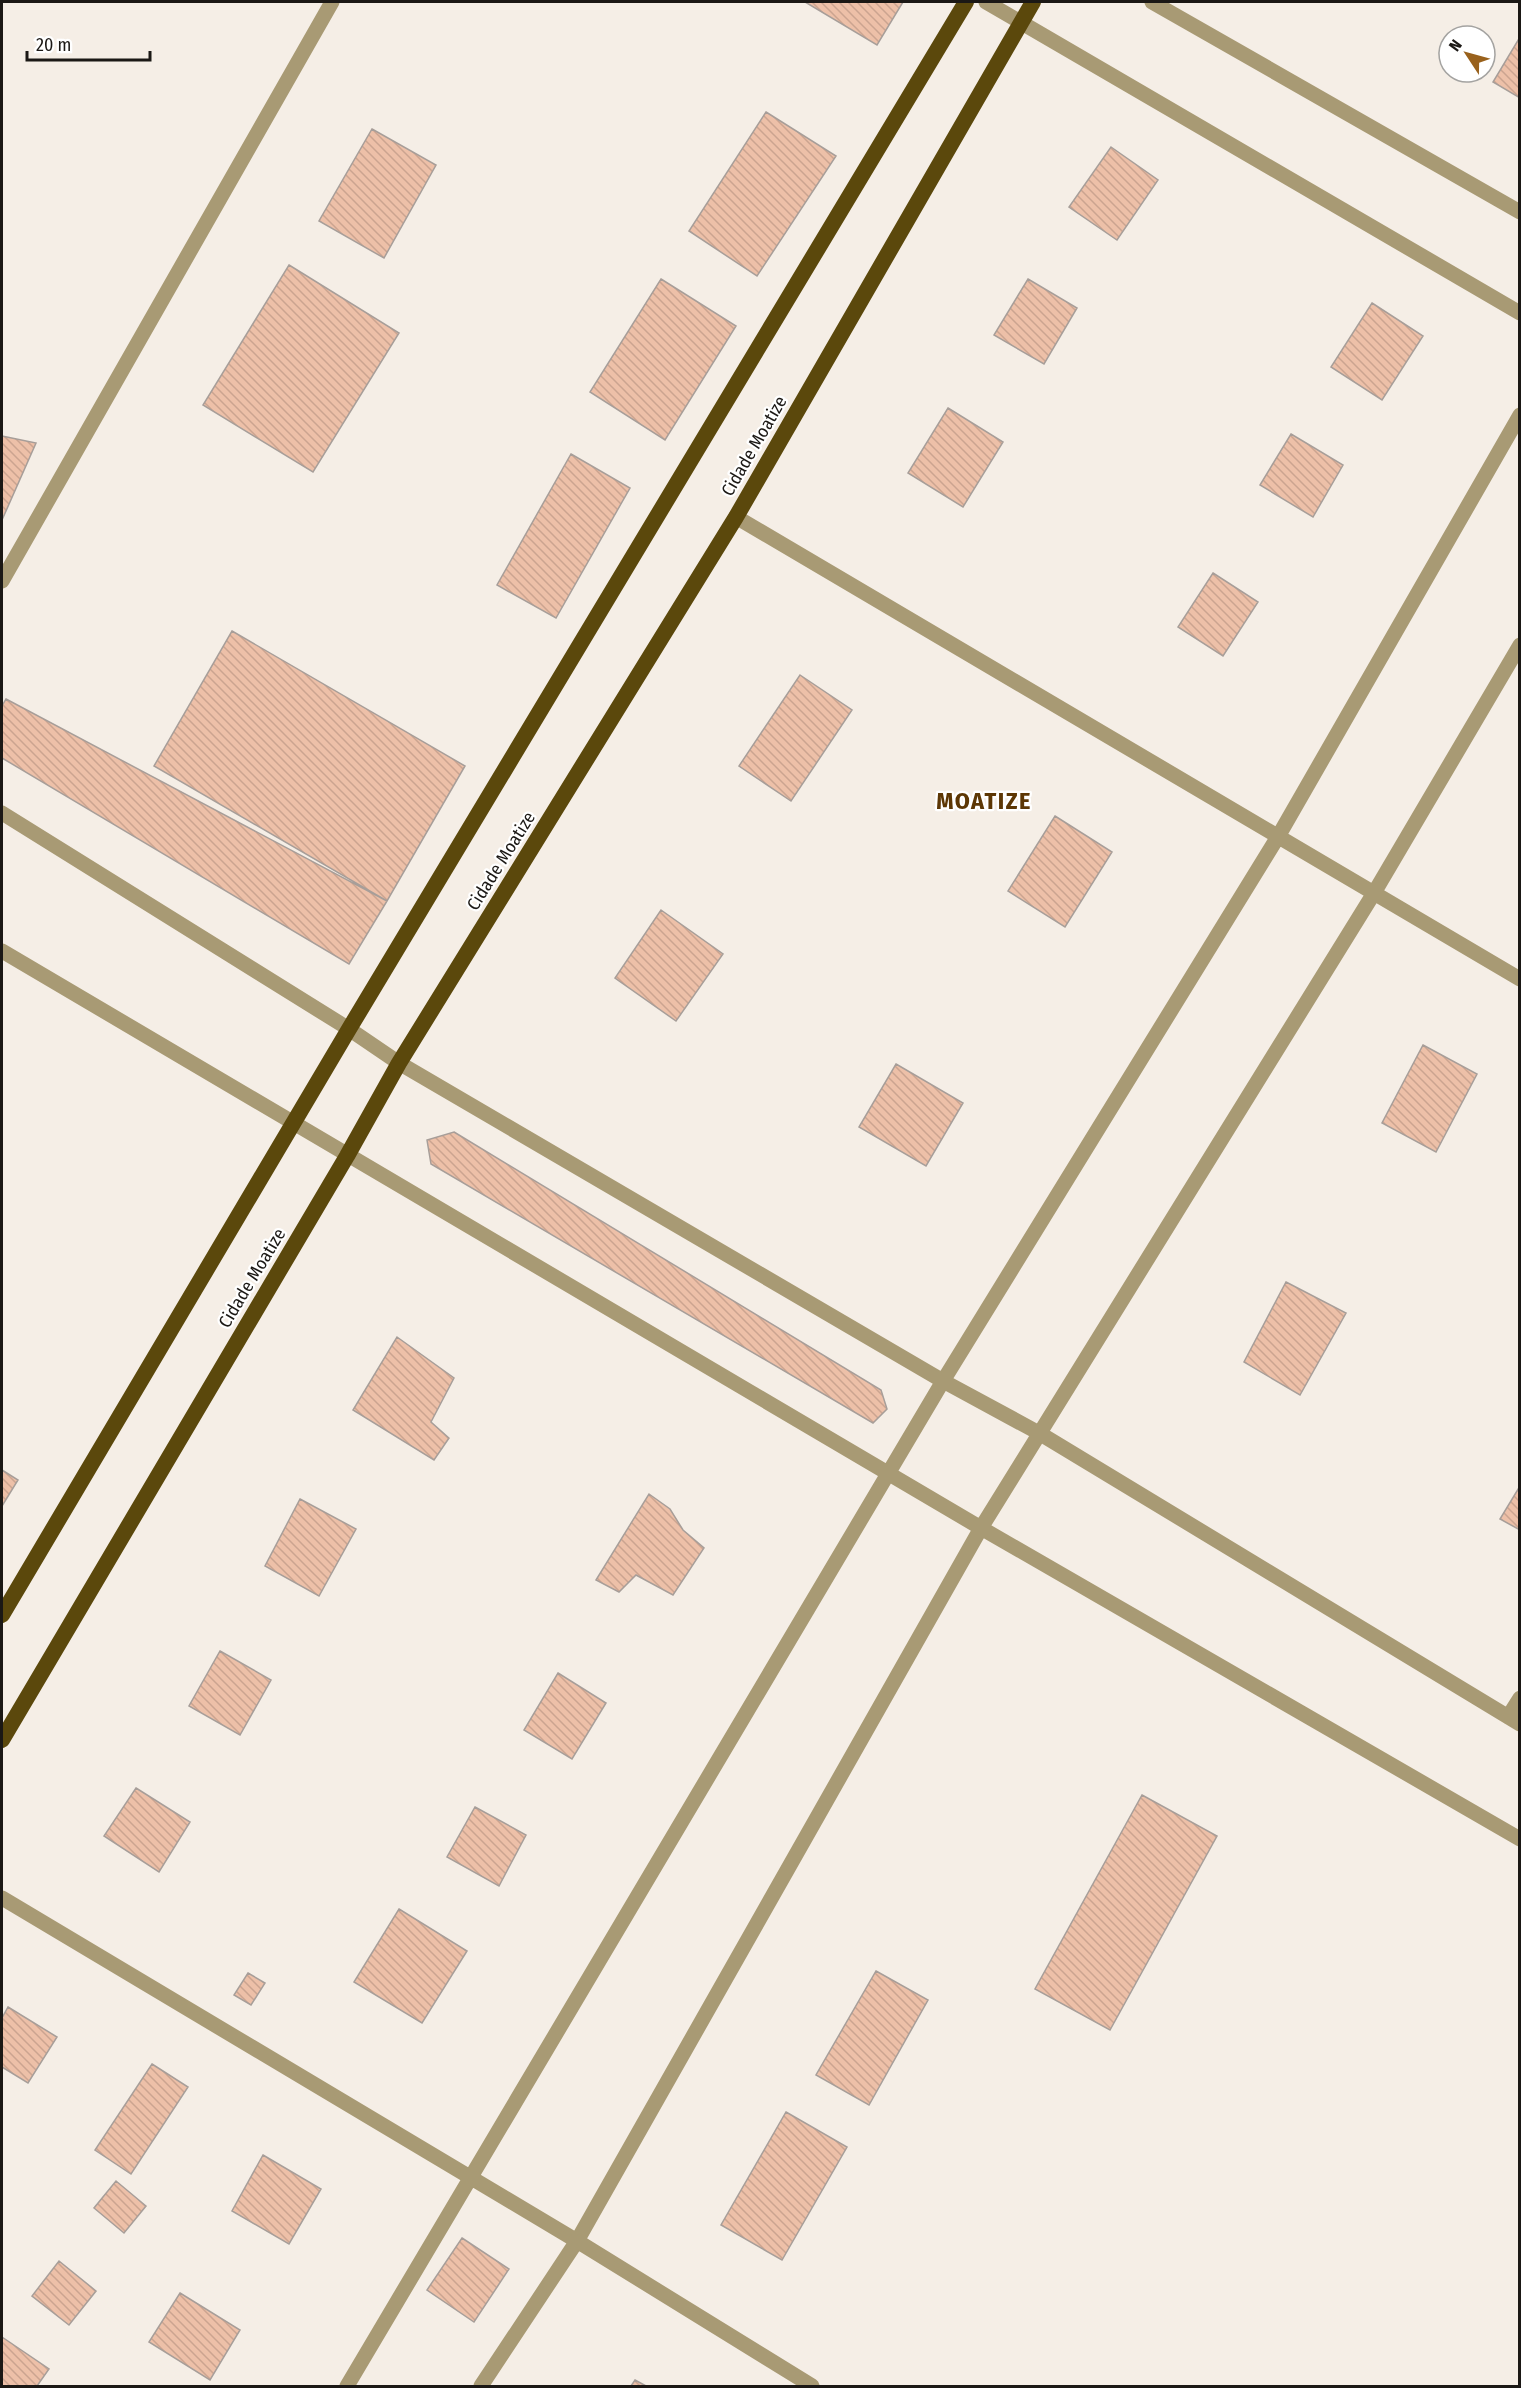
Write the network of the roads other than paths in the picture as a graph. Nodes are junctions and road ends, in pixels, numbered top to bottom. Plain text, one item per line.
1 (332, 2) edge
2 (966, 2) edge
3 (986, 2) edge
4 (1033, 2) edge
5 (1152, 2) edge
6 (1022, 22) junction
7 (1520, 212) edge
8 (1520, 313) edge
9 (1520, 415) edge
10 (736, 516) junction
11 (2, 581) edge
12 (1520, 645) edge
13 (2, 813) edge
14 (1279, 835) junction
15 (1374, 894) junction
16 (2, 951) edge
17 (1520, 979) edge
18 (349, 1029) junction
19 (399, 1063) junction
20 (295, 1123) junction
21 (347, 1156) junction
22 (944, 1382) junction
23 (1039, 1433) junction
24 (889, 1474) junction
25 (981, 1528) junction
26 (2, 1615) edge
27 (1520, 1698) edge
28 (1514, 1720) edge
29 (2, 1740) edge
30 (1520, 1839) edge
31 (2, 1898) edge
32 (470, 2178) junction
33 (577, 2241) junction
34 (347, 2386) edge
35 (481, 2386) edge
36 (812, 2386) edge

1 - 11 street
2 - 18 highway
3 - 6 street
4 - 6 highway, Cidade Moatize
5 - 7 street
6 - 8 street
6 - 10 highway, Cidade Moatize
9 - 14 street
10 - 14 street
10 - 19 highway, Cidade Moatize
12 - 15 street
13 - 18 street
14 - 15 street
14 - 22 street
15 - 17 street
15 - 23 street
16 - 20 street
18 - 19 street
18 - 20 highway
19 - 21 highway, Cidade Moatize
19 - 22 street
20 - 21 street
20 - 26 highway
21 - 24 street
21 - 29 highway, Cidade Moatize
22 - 23 street
22 - 24 street
23 - 25 street
23 - 28 street
24 - 25 street
24 - 32 street
25 - 30 street
25 - 33 street
27 - 28 street
31 - 32 street
32 - 33 street
32 - 34 street
33 - 35 street
33 - 36 street

